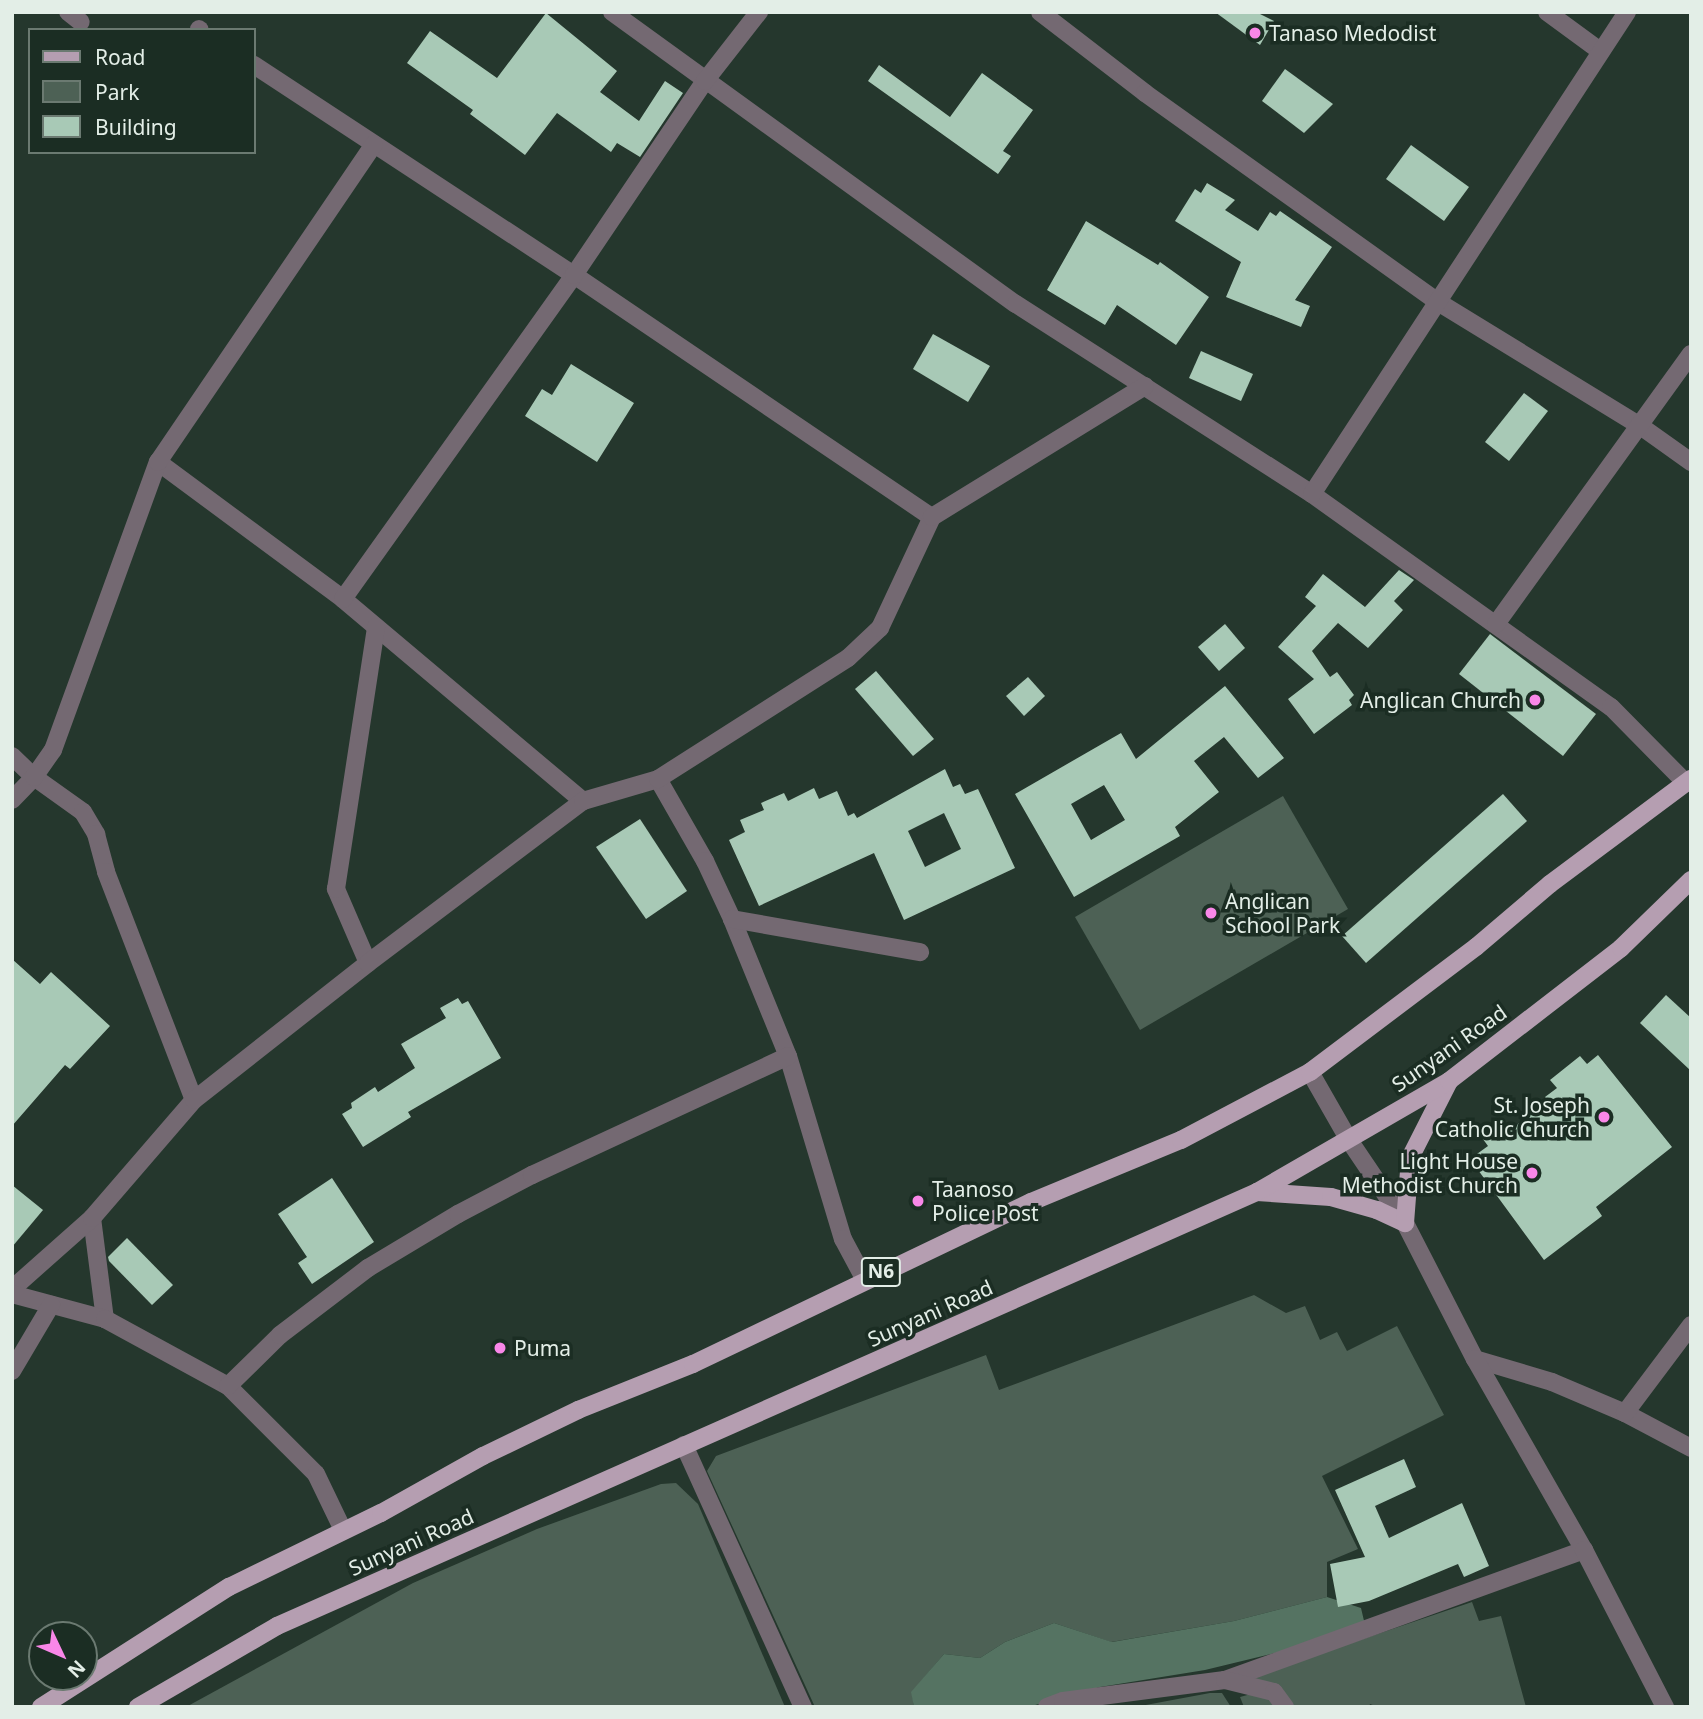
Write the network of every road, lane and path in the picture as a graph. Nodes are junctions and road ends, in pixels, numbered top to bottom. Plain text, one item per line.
1 (612, 12) edge
2 (759, 12) edge
3 (1040, 12) edge
4 (1547, 12) edge
5 (1627, 12) edge
6 (1600, 51) junction
7 (256, 66) edge
8 (705, 81) junction
9 (374, 144) junction
10 (574, 275) junction
11 (1438, 302) junction
12 (1691, 354) edge
13 (1145, 386) junction
14 (1639, 425) junction
15 (158, 462) junction
16 (1691, 462) edge
17 (1312, 494) junction
18 (932, 517) junction
19 (343, 599) junction
20 (1496, 624) junction
21 (376, 627) junction
22 (12, 756) edge
23 (34, 777) junction
24 (658, 779) junction
25 (1688, 781) edge
26 (12, 800) edge
27 (583, 801) junction
28 (1691, 880) edge
29 (732, 919) junction
30 (920, 952) dead end
31 (368, 963) junction
32 (788, 1056) junction
33 (1310, 1072) junction
34 (1449, 1081) junction
35 (194, 1100) junction
36 (1349, 1140) junction
37 (1256, 1192) junction
38 (92, 1218) junction
39 (1405, 1223) junction
40 (865, 1280) junction
41 (12, 1292) edge
42 (51, 1305) junction
43 (105, 1319) junction
44 (1691, 1325) edge
45 (1475, 1359) junction
46 (12, 1371) edge
47 (228, 1385) junction
48 (1625, 1413) junction
49 (684, 1445) junction
50 (1691, 1448) edge
51 (343, 1530) junction
52 (1584, 1550) junction
53 (1225, 1680) junction
54 (41, 1707) edge
55 (138, 1707) edge
56 (803, 1707) edge
57 (1047, 1707) edge
58 (1285, 1707) edge
59 (1665, 1707) edge

1 - 8 street
2 - 8 street
3 - 11 street
4 - 6 street
5 - 6 street
6 - 11 street
7 - 9 street
8 - 10 street
8 - 13 street
9 - 10 street
9 - 15 street
10 - 18 street
10 - 19 street
11 - 14 street
11 - 17 street
12 - 14 street
13 - 17 street
13 - 18 street
14 - 16 street
14 - 20 street
15 - 19 street
15 - 23 street
17 - 20 street
18 - 24 street
19 - 21 street
20 - 25 street
21 - 27 street
21 - 31 street
22 - 23 street
23 - 26 street
23 - 35 street
24 - 27 street
24 - 29 street
25 - 33 main road, N6
27 - 31 street
28 - 34 main road, Sunyani Road
29 - 30 street
29 - 32 street
31 - 35 street
32 - 40 street
32 - 47 street
33 - 36 street
33 - 40 main road, N6
34 - 36 main road, Sunyani Road
34 - 39 main road
35 - 38 street
36 - 37 main road, Sunyani Road
36 - 39 street
37 - 39 main road
37 - 49 main road, Sunyani Road
38 - 41 street
38 - 43 street
39 - 45 street
40 - 51 main road, N6
41 - 42 street
42 - 43 street
42 - 46 street
43 - 47 street
44 - 48 street
45 - 48 street
45 - 52 street
47 - 51 street
48 - 50 street
49 - 55 main road, Sunyani Road
49 - 56 street
51 - 54 main road, N6
52 - 53 street
52 - 59 street
53 - 57 street
53 - 58 street

